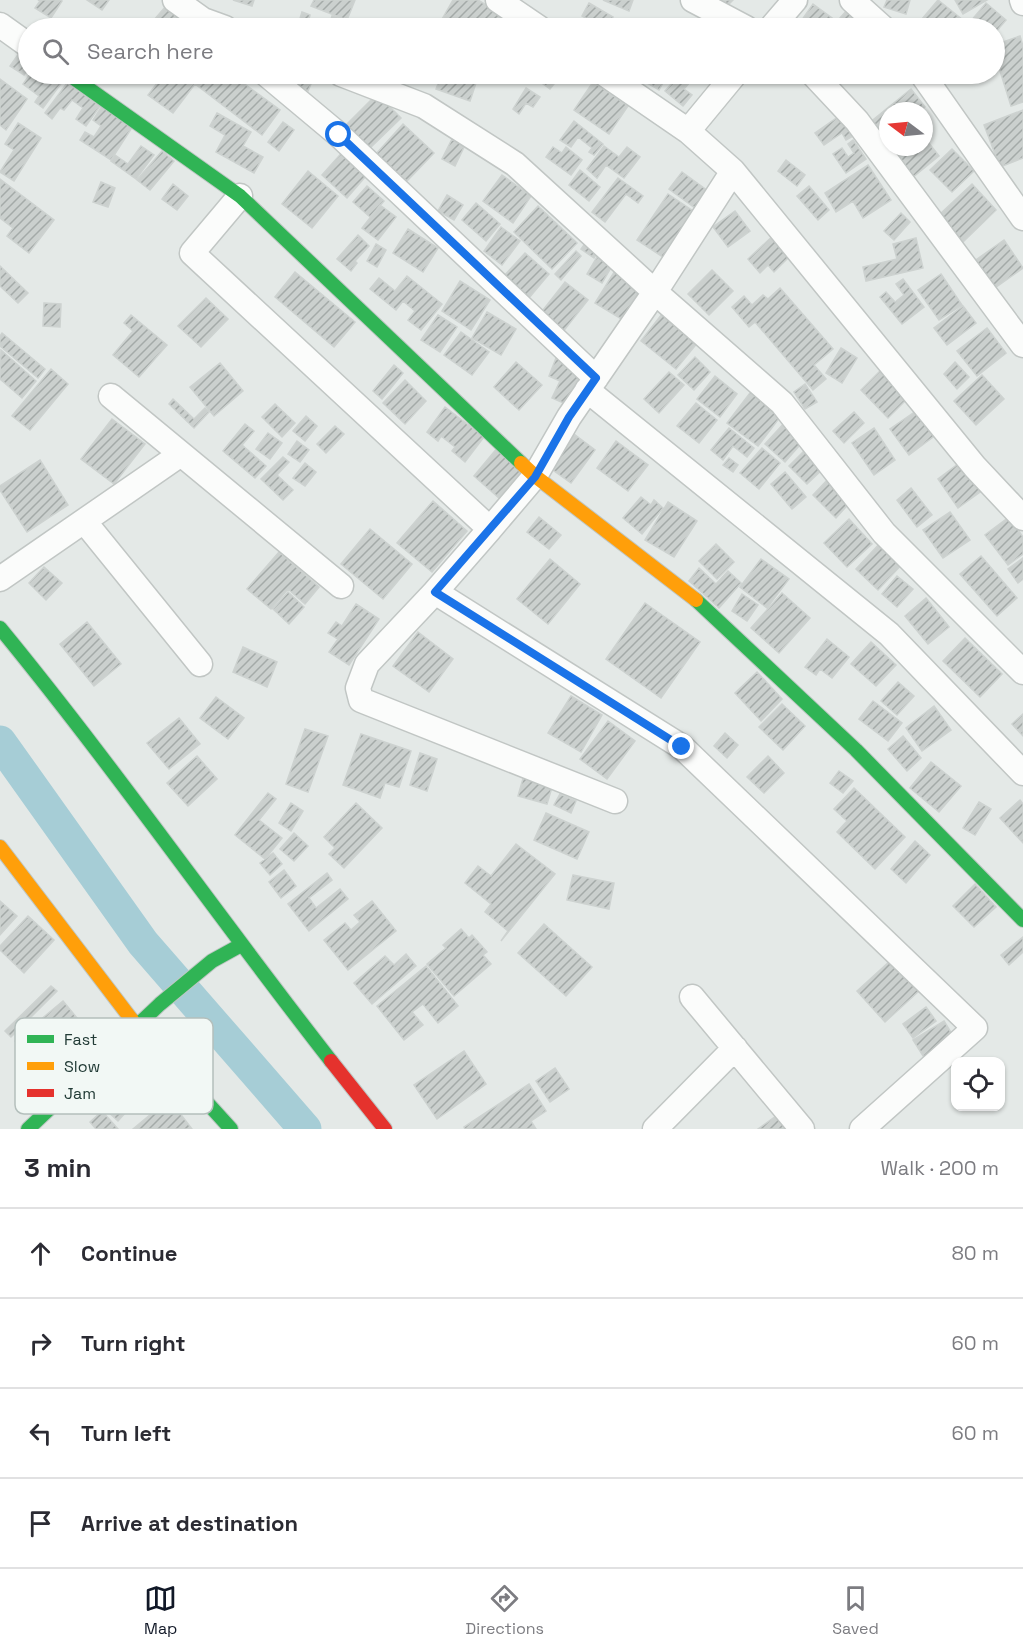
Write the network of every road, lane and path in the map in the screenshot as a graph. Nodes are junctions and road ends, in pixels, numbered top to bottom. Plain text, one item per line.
1 (175, 0) edge
2 (498, 0) edge
3 (693, 0) edge
4 (795, 0) edge
5 (852, 0) edge
6 (202, 18) edge
7 (524, 18) edge
8 (727, 18) edge
9 (780, 18) edge
10 (872, 18) edge
11 (0, 25) edge
12 (18, 38) edge
13 (82, 84) edge
14 (278, 84) edge
15 (367, 84) edge
16 (619, 84) edge
17 (727, 84) edge
18 (822, 84) edge
19 (929, 84) edge
20 (688, 131) junction
21 (733, 171) junction
22 (240, 196) junction
23 (1023, 218) edge
24 (655, 292) junction
25 (1023, 345) edge
26 (592, 384) junction
27 (111, 396) dead end
28 (181, 454) junction
29 (535, 477) junction
30 (1023, 518) edge
31 (84, 521) junction
32 (490, 529) junction
33 (0, 579) edge
34 (341, 586) dead end
35 (435, 592) junction
36 (0, 628) edge
37 (200, 664) dead end
38 (1023, 672) edge
39 (1023, 773) edge
40 (615, 801) dead end
41 (0, 846) edge
42 (1023, 920) edge
43 (241, 945) junction
44 (692, 997) dead end
45 (130, 1018) edge
46 (145, 1018) edge
47 (735, 1048) junction
48 (213, 1109) edge
49 (44, 1114) edge
50 (28, 1129) edge
51 (231, 1129) edge
52 (385, 1129) edge
53 (656, 1129) edge
54 (802, 1129) edge
55 (862, 1129) edge

1 - 6 street
2 - 7 street
3 - 8 street
4 - 9 street
5 - 10 street
11 - 12 street
13 - 22 street
14 - 26 street
15 - 24 street
16 - 20 street
17 - 20 street
18 - 25 street
19 - 23 street
20 - 21 street
21 - 24 street
21 - 30 street
22 - 29 street
22 - 32 street
24 - 26 street
24 - 38 street
26 - 29 street
26 - 39 street
27 - 28 street
28 - 31 street
28 - 34 street
29 - 32 street
29 - 42 street
31 - 33 street
31 - 37 street
32 - 35 street
35 - 40 street
35 - 55 street
36 - 43 street
41 - 45 street
43 - 46 street
43 - 52 street
44 - 47 street
47 - 53 street
47 - 54 street
48 - 51 street
49 - 50 street

